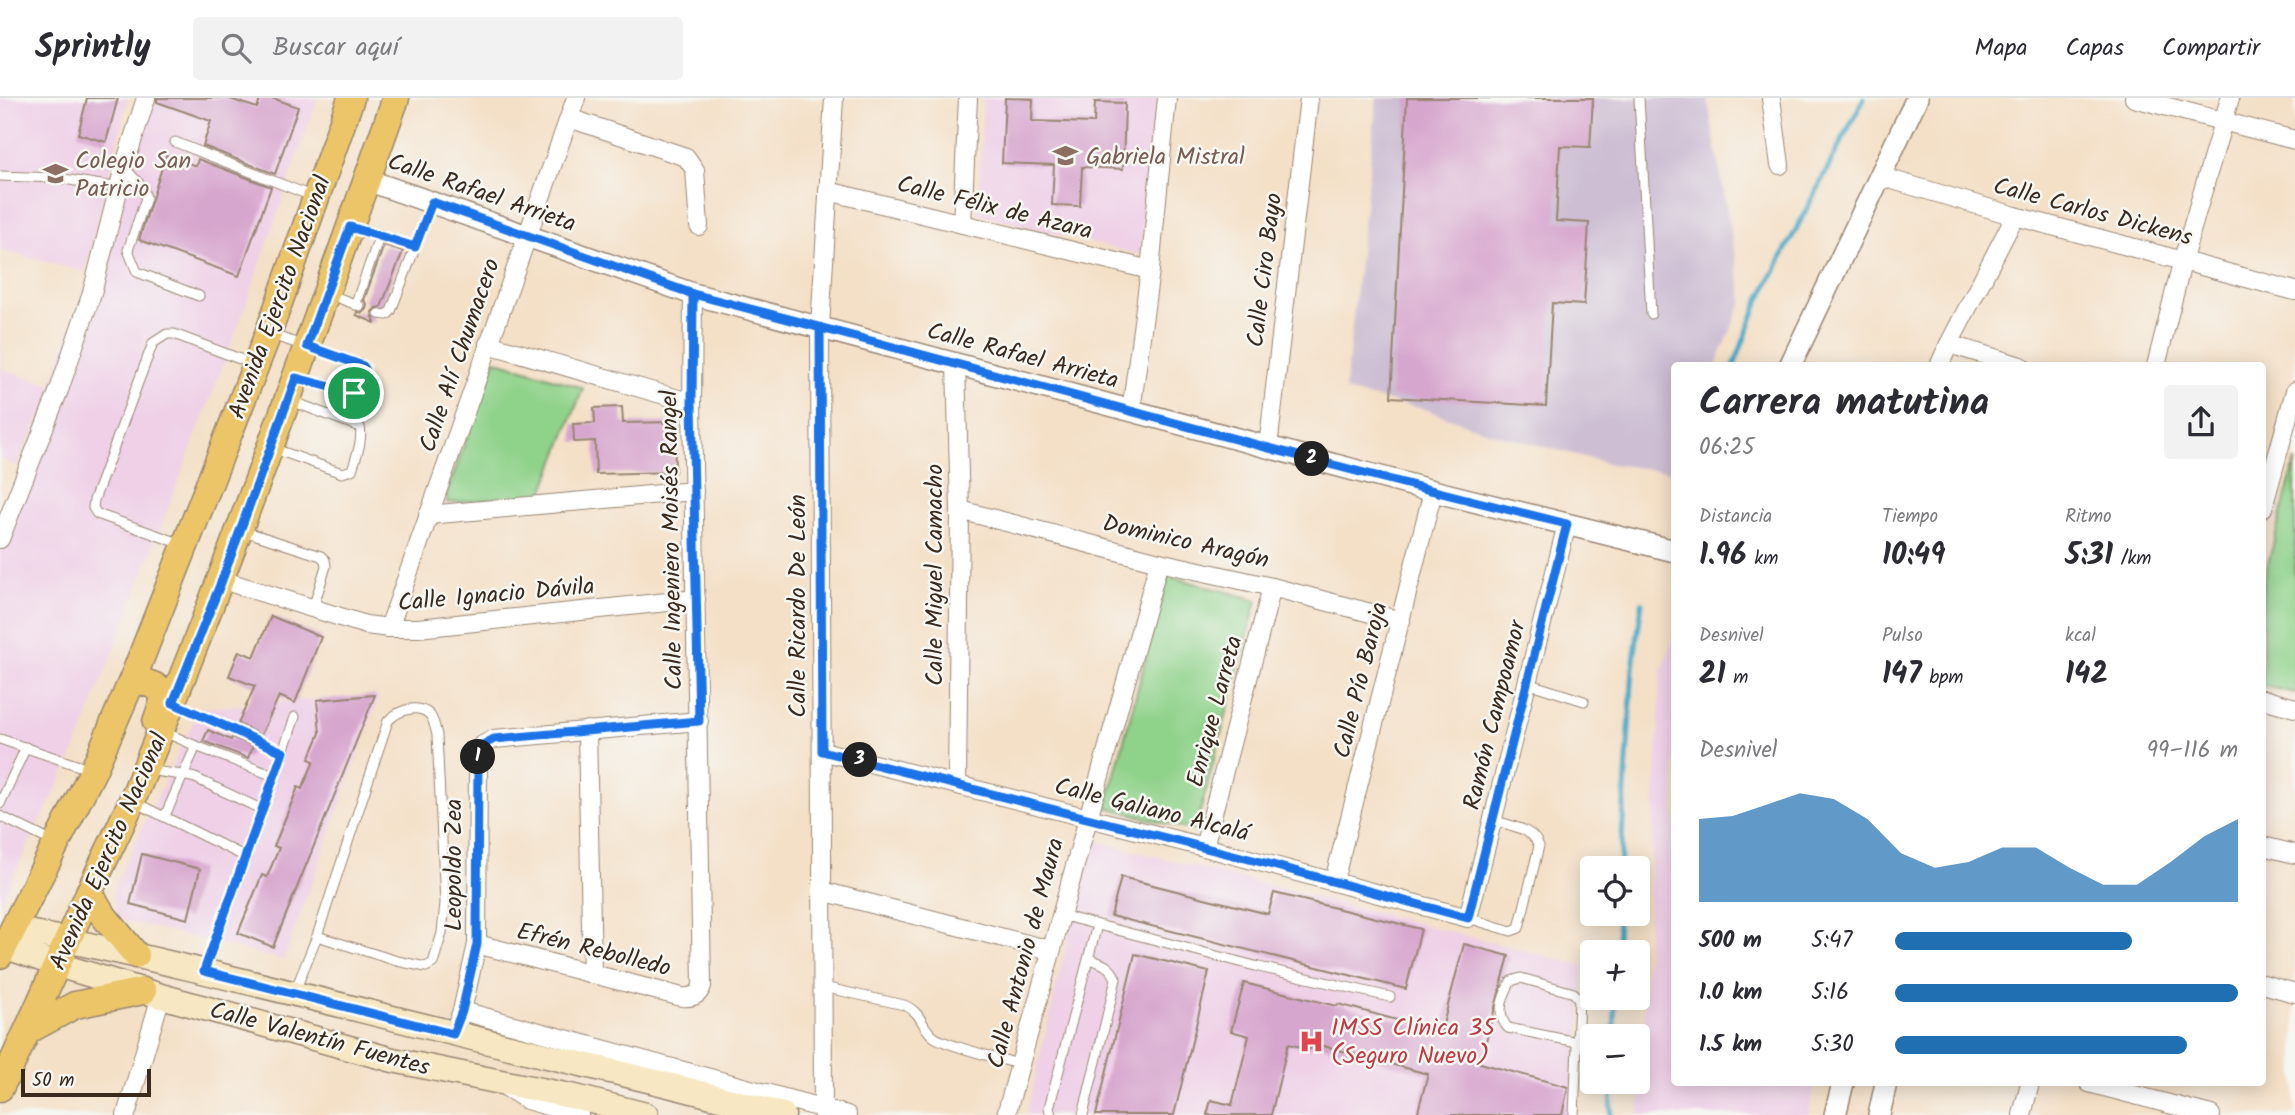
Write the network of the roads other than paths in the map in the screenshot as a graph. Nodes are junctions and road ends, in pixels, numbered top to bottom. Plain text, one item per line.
1 (146, 98) edge
2 (351, 98) edge
3 (396, 98) edge
4 (576, 98) edge
5 (834, 98) edge
6 (968, 98) edge
7 (1167, 98) edge
8 (1309, 98) edge
9 (1639, 98) edge
10 (1771, 98) edge
11 (1917, 98) edge
12 (2134, 98) edge
13 (2230, 98) edge
14 (569, 118) junction
15 (2224, 122) junction
16 (2295, 140) edge
17 (175, 142) dead end
18 (1780, 164) dead end
19 (124, 167) junction
20 (0, 176) edge
21 (1879, 176) junction
22 (367, 180) junction
23 (120, 188) junction
24 (828, 191) junction
25 (315, 198) junction
26 (432, 202) junction
27 (2015, 216) junction
28 (962, 224) junction
29 (699, 226) dead end
30 (350, 227) junction
31 (380, 235) junction
32 (527, 236) junction
33 (415, 247) junction
34 (2183, 259) junction
35 (1150, 270) junction
36 (2295, 291) edge
37 (326, 293) junction
38 (693, 294) junction
39 (199, 296) dead end
40 (379, 314) dead end
41 (1651, 314) dead end
42 (820, 327) junction
43 (268, 334) junction
44 (488, 344) junction
45 (1949, 344) junction
46 (307, 346) junction
47 (1792, 362) edge
48 (1941, 362) edge
49 (2008, 362) edge
50 (2157, 362) edge
51 (254, 365) junction
52 (956, 365) junction
53 (291, 389) junction
54 (2295, 391) edge
55 (692, 403) junction
56 (1131, 411) junction
57 (2289, 437) edge
58 (270, 447) junction
59 (1268, 447) junction
60 (694, 491) junction
61 (1433, 491) junction
62 (2266, 500) edge
63 (960, 510) junction
64 (428, 515) junction
65 (1567, 524) junction
66 (240, 530) junction
67 (0, 539) edge
68 (186, 545) junction
69 (1671, 550) edge
70 (1158, 562) junction
71 (222, 580) junction
72 (1272, 587) junction
73 (696, 599) junction
74 (313, 608) junction
75 (1401, 621) junction
76 (389, 628) junction
77 (133, 678) junction
78 (1527, 683) junction
79 (2266, 700) edge
80 (1584, 701) dead end
81 (173, 703) junction
82 (2295, 708) edge
83 (295, 717) dead end
84 (699, 721) junction
85 (587, 730) junction
86 (161, 731) junction
87 (0, 739) edge
88 (196, 746) junction
89 (26, 747) junction
90 (822, 751) junction
91 (283, 752) junction
92 (93, 771) junction
93 (184, 775) junction
94 (274, 776) junction
95 (957, 785) junction
96 (137, 787) junction
97 (0, 804) edge
98 (262, 810) junction
99 (0, 816) edge
100 (165, 817) junction
101 (1087, 818) junction
102 (1493, 820) junction
103 (57, 844) junction
104 (2266, 847) edge
105 (1204, 848) junction
106 (2295, 854) edge
107 (246, 857) junction
108 (1334, 881) junction
109 (822, 891) junction
110 (89, 892) junction
111 (1060, 915) junction
112 (1468, 918) junction
113 (1097, 925) junction
114 (317, 936) junction
115 (4, 940) edge
116 (69, 940) junction
117 (477, 944) junction
118 (1050, 950) junction
119 (136, 955) junction
120 (1089, 959) junction
121 (58, 965) junction
122 (204, 971) junction
123 (592, 974) junction
124 (2266, 985) edge
125 (823, 987) junction
126 (295, 992) junction
127 (2295, 993) edge
128 (152, 994) junction
129 (698, 994) joint
130 (1390, 997) dead end
131 (329, 1001) junction
132 (458, 1022) junction
133 (29, 1030) junction
134 (320, 1041) junction
135 (1577, 1042) junction
136 (1019, 1064) junction
137 (498, 1081) junction
138 (1842, 1086) edge
139 (1885, 1086) edge
140 (2029, 1086) edge
141 (2097, 1086) edge
142 (0, 1088) edge
143 (729, 1100) edge
144 (2160, 1109) edge
145 (824, 1112) edge
146 (126, 1115) edge
147 (578, 1115) edge
148 (646, 1115) edge
149 (783, 1115) edge
150 (847, 1115) edge
151 (1006, 1115) edge
152 (1051, 1115) edge
153 (1083, 1115) edge
154 (1574, 1115) edge
155 (1835, 1115) edge
156 (1879, 1115) edge
157 (2022, 1115) edge
158 (2211, 1115) edge

1 - 19 street
2 - 25 main road, Avenida Ejercito Nacional
3 - 22 main road, Avenida Ejercito Nacional
4 - 14 street, Calle Alí Chumacero
5 - 24 street, Calle Ricardo De León
6 - 28 street
7 - 35 street
8 - 59 street, Calle Ciro Bayo
9 - 41 lane
10 - 18 street
11 - 21 street
12 - 15 street
13 - 15 street
14 - 29 street
14 - 32 street, Calle Alí Chumacero
15 - 16 street
15 - 34 street
17 - 25 lane
19 - 23 street
19 - 39 lane
20 - 23 lane
21 - 27 street, Calle Carlos Dickens
21 - 47 street
22 - 26 street, Calle Rafael Arrieta
22 - 30 main road, Avenida Ejercito Nacional
23 - 67 street
24 - 28 street, Calle Félix de Azara
24 - 42 street, Calle Ricardo De León
25 - 43 main road, Avenida Ejercito Nacional
26 - 32 street, Calle Rafael Arrieta
26 - 33 lane
27 - 34 street, Calle Carlos Dickens
27 - 45 street
28 - 35 street, Calle Félix de Azara
30 - 31 lane
30 - 37 main road, Avenida Ejercito Nacional
31 - 33 lane
31 - 37 lane
32 - 38 street, Calle Rafael Arrieta
32 - 44 street, Calle Alí Chumacero
33 - 40 lane
34 - 36 street, Calle Carlos Dickens
34 - 50 street
35 - 56 street
37 - 46 main road, Avenida Ejercito Nacional
38 - 42 street, Calle Rafael Arrieta
38 - 55 street, Calle Ingeniero Moisés Rangel
42 - 52 street, Calle Rafael Arrieta
42 - 90 street, Calle Ricardo De León
43 - 46 lane
43 - 51 main road, Avenida Ejercito Nacional
44 - 55 street
44 - 64 street, Calle Alí Chumacero
45 - 48 street
45 - 49 street
46 - 53 main road, Avenida Ejercito Nacional
46 - 53 lane
51 - 68 main road, Avenida Ejercito Nacional
51 - 68 lane
52 - 56 street, Calle Rafael Arrieta
52 - 63 street, Calle Miguel Camacho
53 - 58 main road, Avenida Ejercito Nacional
53 - 58 lane
54 - 57 street
55 - 60 street, Calle Ingeniero Moisés Rangel
56 - 59 street, Calle Rafael Arrieta
57 - 62 street
58 - 66 main road, Avenida Ejercito Nacional
59 - 61 street, Calle Rafael Arrieta
60 - 64 street
60 - 73 street, Calle Ingeniero Moisés Rangel
61 - 65 street, Calle Rafael Arrieta
61 - 75 street, Calle Pío Baroja
63 - 70 street, Dominico Aragón
63 - 95 street, Calle Miguel Camacho
64 - 76 street, Calle Alí Chumacero
65 - 69 street, Calle Rafael Arrieta
65 - 78 street, Ramón Campoamor
66 - 71 main road, Avenida Ejercito Nacional
66 - 74 lane
68 - 77 main road, Avenida Ejercito Nacional
70 - 72 street, Dominico Aragón
70 - 101 street, Calle Antonio de Maura
71 - 74 street, Calle Ignacio Dávila
71 - 81 main road, Avenida Ejercito Nacional
72 - 75 street, Dominico Aragón
72 - 105 street, Enrique Larreta
73 - 76 street, Calle Ignacio Dávila
73 - 84 street, Calle Ingeniero Moisés Rangel
74 - 76 street, Calle Ignacio Dávila
75 - 108 street, Calle Pío Baroja
77 - 92 main road, Avenida Ejercito Nacional
77 - 96 main road
78 - 80 lane
78 - 102 street, Ramón Campoamor
79 - 82 street
81 - 86 main road, Avenida Ejercito Nacional
81 - 91 lane
83 - 91 lane
84 - 85 street, Leopoldo Zea
84 - 129 street, Calle Ingeniero Moisés Rangel
85 - 117 street, Leopoldo Zea
85 - 123 street
86 - 88 lane
86 - 96 main road, Avenida Ejercito Nacional
87 - 89 lane
88 - 93 lane
88 - 94 lane
89 - 92 lane
89 - 97 lane
90 - 95 street, Calle Galiano Alcalá
90 - 109 street, Calle Ricardo De León
91 - 94 lane
92 - 103 main road, Avenida Ejercito Nacional
93 - 96 lane
93 - 98 lane
93 - 100 lane
94 - 98 lane
95 - 101 street, Calle Galiano Alcalá
96 - 100 lane
96 - 110 main road, Avenida Ejercito Nacional
98 - 107 lane
99 - 103 lane
100 - 107 lane
101 - 105 street, Calle Galiano Alcalá
101 - 111 street, Calle Antonio de Maura
102 - 112 street, Ramón Campoamor
102 - 112 lane
103 - 115 main road, Avenida Ejercito Nacional
104 - 106 street
105 - 108 street, Calle Galiano Alcalá
107 - 122 lane
108 - 112 street, Calle Galiano Alcalá
109 - 118 street
109 - 125 street, Calle Ricardo De León
110 - 116 main road, Avenida Ejercito Nacional
110 - 119 main road
111 - 113 lane
111 - 118 street, Calle Antonio de Maura
113 - 120 lane
113 - 130 lane
114 - 114 lane
114 - 126 lane
115 - 116 main road, Calle Valentín Fuentes
115 - 121 main road, Calle Valentín Fuentes
116 - 119 main road, Calle Valentín Fuentes
116 - 121 main road, Avenida Ejercito Nacional
117 - 123 street, Efrén Rebolledo
117 - 132 street, Leopoldo Zea
118 - 136 street, Calle Antonio de Maura
119 - 122 main road, Calle Valentín Fuentes
120 - 152 lane
120 - 153 lane
121 - 128 main road, Calle Valentín Fuentes
121 - 133 main road, Avenida Ejercito Nacional
122 - 126 main road, Calle Valentín Fuentes
123 - 129 street, Efrén Rebolledo
124 - 127 street
125 - 136 lane
125 - 145 street, Calle Ricardo De León
126 - 131 main road, Calle Valentín Fuentes
128 - 133 main road
128 - 134 main road, Calle Valentín Fuentes
128 - 146 street
131 - 132 main road, Calle Valentín Fuentes
131 - 134 main road
132 - 143 main road, Calle Valentín Fuentes
133 - 142 main road, Avenida Ejercito Nacional
134 - 137 main road, Calle Valentín Fuentes
135 - 135 lane
135 - 154 lane
136 - 151 street, Calle Antonio de Maura
137 - 147 street
137 - 148 main road, Calle Valentín Fuentes
138 - 155 street
139 - 156 street
140 - 157 street
141 - 144 street
143 - 145 street
143 - 149 main road, Calle Valentín Fuentes
144 - 158 street
145 - 150 street

